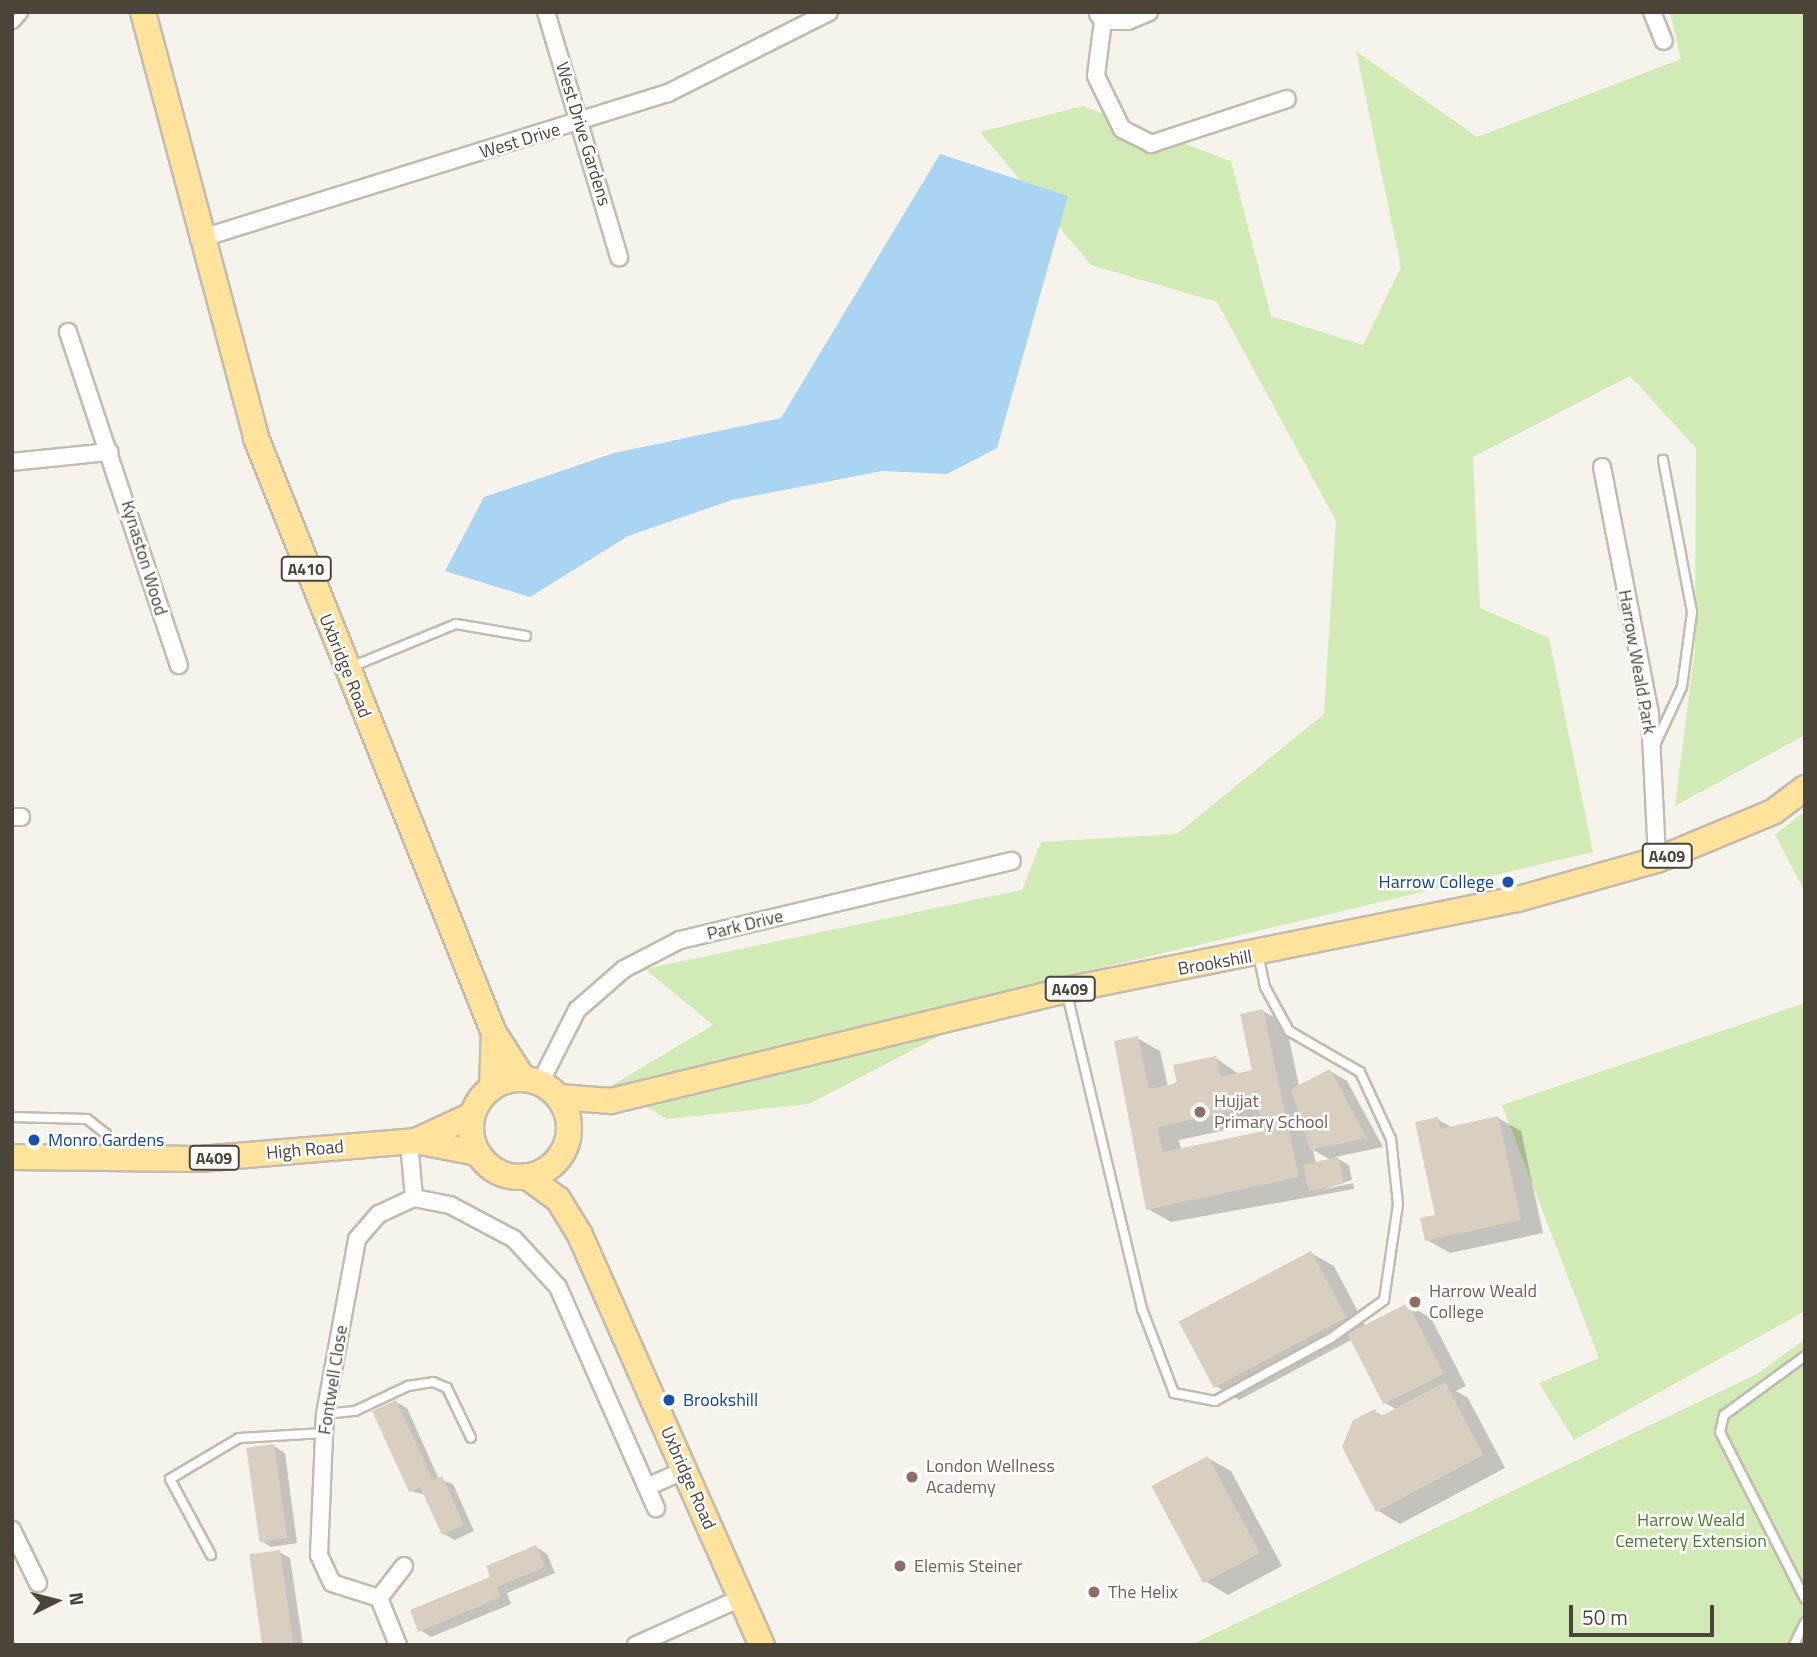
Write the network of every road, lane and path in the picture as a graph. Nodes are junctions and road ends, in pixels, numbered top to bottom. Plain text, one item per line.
1 (19, 12) edge
2 (143, 12) edge
3 (155, 12) edge
4 (546, 12) edge
5 (829, 12) edge
6 (1149, 12) edge
7 (1652, 12) edge
8 (1100, 17) edge
9 (12, 20) edge
10 (1664, 41) dead end
11 (162, 89) junction
12 (1287, 99) dead end
13 (581, 123) junction
14 (199, 239) junction
15 (619, 257) dead end
16 (68, 332) dead end
17 (109, 452) junction
18 (1663, 460) dead end
19 (12, 462) edge
20 (1602, 467) dead end
21 (526, 636) dead end
22 (179, 665) dead end
23 (345, 669) junction
24 (1652, 753) junction
25 (1805, 788) edge
26 (1657, 860) junction
27 (1012, 861) dead end
28 (1258, 955) junction
29 (1066, 990) junction
30 (494, 1033) junction
31 (541, 1086) junction
32 (492, 1087) junction
33 (611, 1101) junction
34 (472, 1115) junction
35 (12, 1117) edge
36 (569, 1129) junction
37 (412, 1141) junction
38 (477, 1153) junction
39 (12, 1157) edge
40 (110, 1158) junction
41 (558, 1161) junction
42 (526, 1176) junction
43 (414, 1198) junction
44 (558, 1199) junction
45 (1805, 1356) edge
46 (325, 1414) junction
47 (324, 1433) junction
48 (471, 1438) dead end
49 (685, 1470) junction
50 (647, 1487) junction
51 (656, 1508) dead end
52 (12, 1530) edge
53 (211, 1555) dead end
54 (404, 1566) dead end
55 (38, 1583) dead end
56 (379, 1598) junction
57 (741, 1598) junction
58 (1805, 1599) edge
59 (1805, 1622) edge
60 (398, 1645) edge
61 (636, 1645) edge
62 (762, 1645) edge
63 (1794, 1645) edge

1 - 9 street
2 - 11 main road, Uxbridge Road / A410
3 - 11 main road, Uxbridge Road / A410
4 - 13 street, West Drive Gardens
5 - 13 street, West Drive
6 - 8 street
7 - 10 street
8 - 12 street
11 - 14 main road, Uxbridge Road / A410
13 - 14 street, West Drive
13 - 15 street, West Drive Gardens
14 - 23 main road, Uxbridge Road / A410
16 - 17 street, Kynaston Wood
17 - 19 street
17 - 22 street, Kynaston Wood
18 - 24 lane
20 - 24 street, Harrow Weald Park
21 - 23 lane
23 - 30 main road, Uxbridge Road / A410
24 - 26 street, Harrow Weald Park
25 - 26 main road, Brookshill / A409
26 - 28 main road, Brookshill / A409
27 - 31 street, Park Drive
28 - 29 main road, Brookshill / A409
28 - 29 lane
29 - 33 main road, Brookshill / A409
30 - 31 main road, Uxbridge Road / A410
30 - 32 main road, Uxbridge Road / A410
31 - 32 main road
31 - 33 main road, Brookshill / A409
31 - 36 main road
32 - 34 main road
33 - 36 main road, Brookshill / A409
34 - 37 main road, High Road / A409
34 - 38 main road
35 - 40 lane
36 - 41 main road
37 - 38 main road, High Road / A409
37 - 40 main road, High Road / A409
37 - 43 street
38 - 42 main road
39 - 40 main road, High Road / A409
41 - 42 main road
41 - 44 main road, Uxbridge Road
42 - 44 main road, Uxbridge Road
43 - 46 street, Fontwell Close
43 - 50 street
44 - 49 main road, Uxbridge Road
45 - 58 lane
46 - 47 street, Fontwell Close
46 - 48 lane
47 - 53 lane
47 - 56 street, Fontwell Close
49 - 50 street
49 - 57 main road, Uxbridge Road
50 - 51 street
52 - 55 street
54 - 56 street
56 - 60 street
57 - 61 street
57 - 62 main road, Uxbridge Road
59 - 63 lane

